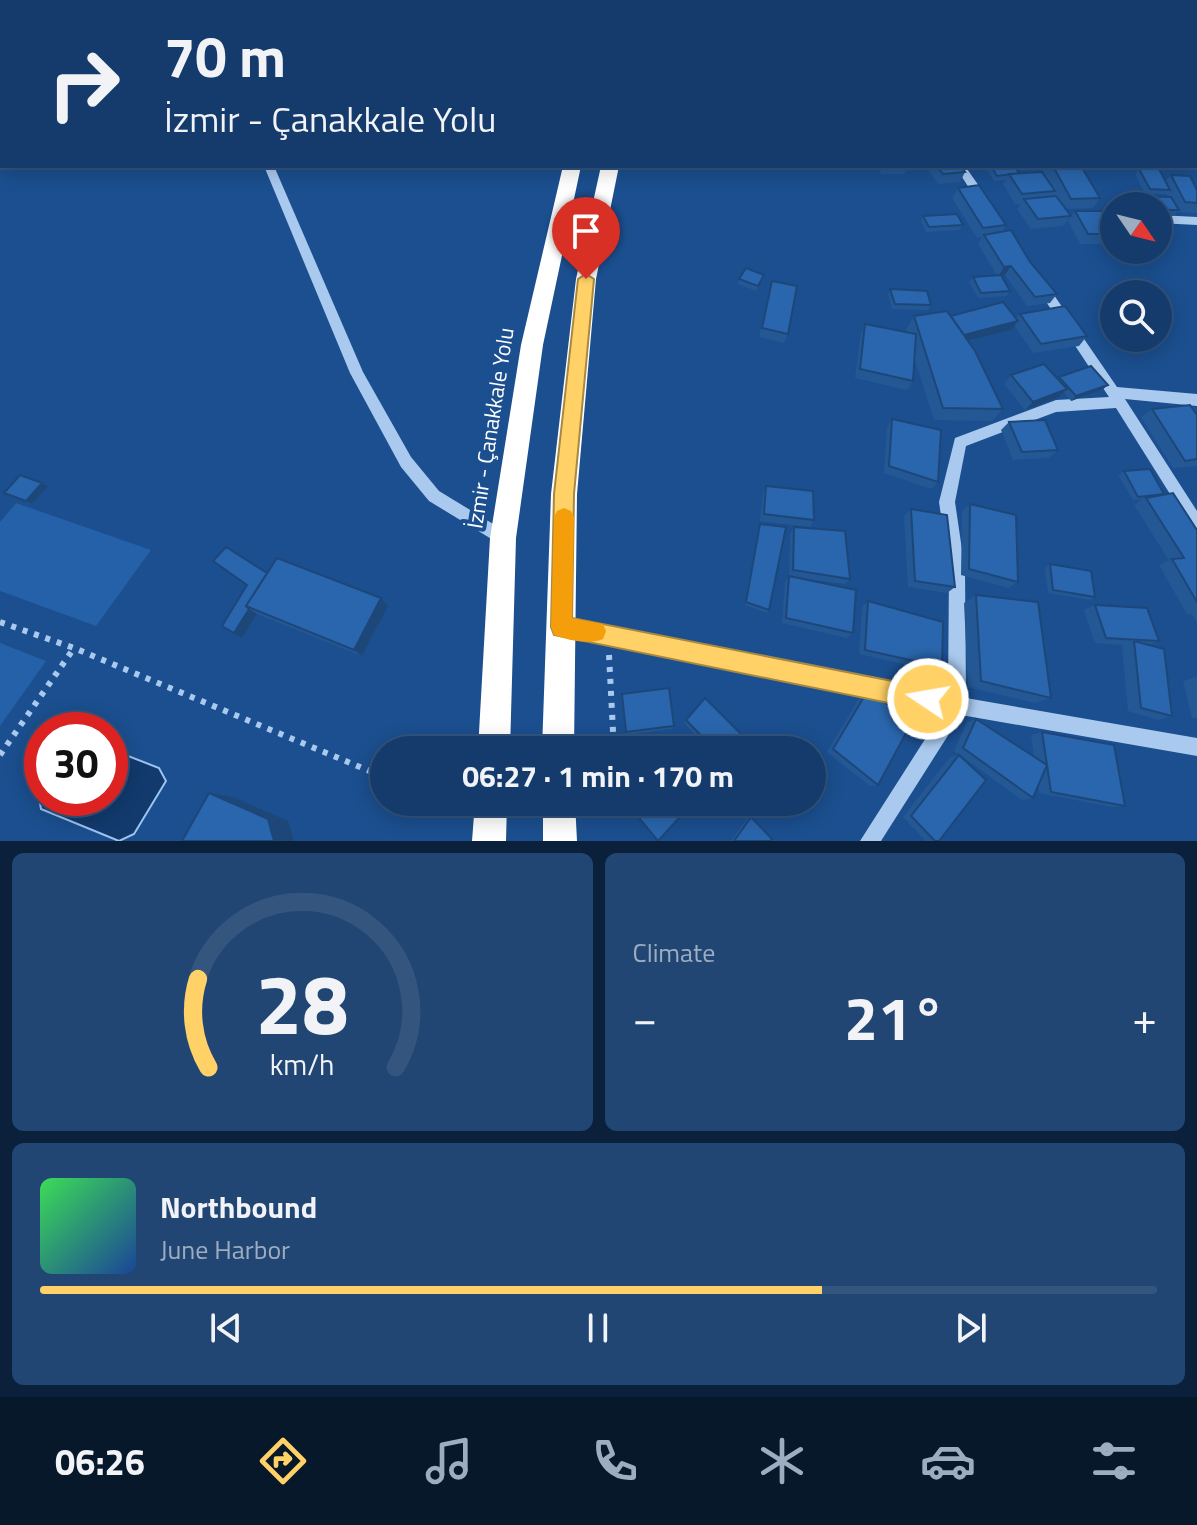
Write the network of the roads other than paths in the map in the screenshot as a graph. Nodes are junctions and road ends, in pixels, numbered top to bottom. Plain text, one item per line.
1 (270, 168) edge
2 (572, 168) edge
3 (610, 168) edge
4 (961, 168) edge
5 (994, 216) edge
6 (1172, 220) edge
7 (1197, 221) edge
8 (1037, 279) edge
9 (1117, 397) junction
10 (1197, 400) edge
11 (1197, 524) edge
12 (503, 538) junction
13 (561, 627) junction
14 (957, 705) junction
15 (495, 736) edge
16 (558, 736) edge
17 (1197, 747) edge
18 (490, 816) edge
19 (559, 816) edge
20 (489, 841) edge
21 (560, 841) edge
22 (870, 841) edge

1 - 12 street
2 - 12 highway, İzmir - Çanakkale Yolu
3 - 13 highway
4 - 5 street
6 - 7 street
8 - 9 street
9 - 10 street
9 - 11 street
9 - 14 street
12 - 15 highway, İzmir - Çanakkale Yolu
13 - 14 street
13 - 16 highway
14 - 17 street
14 - 22 street
18 - 20 highway
19 - 21 highway

